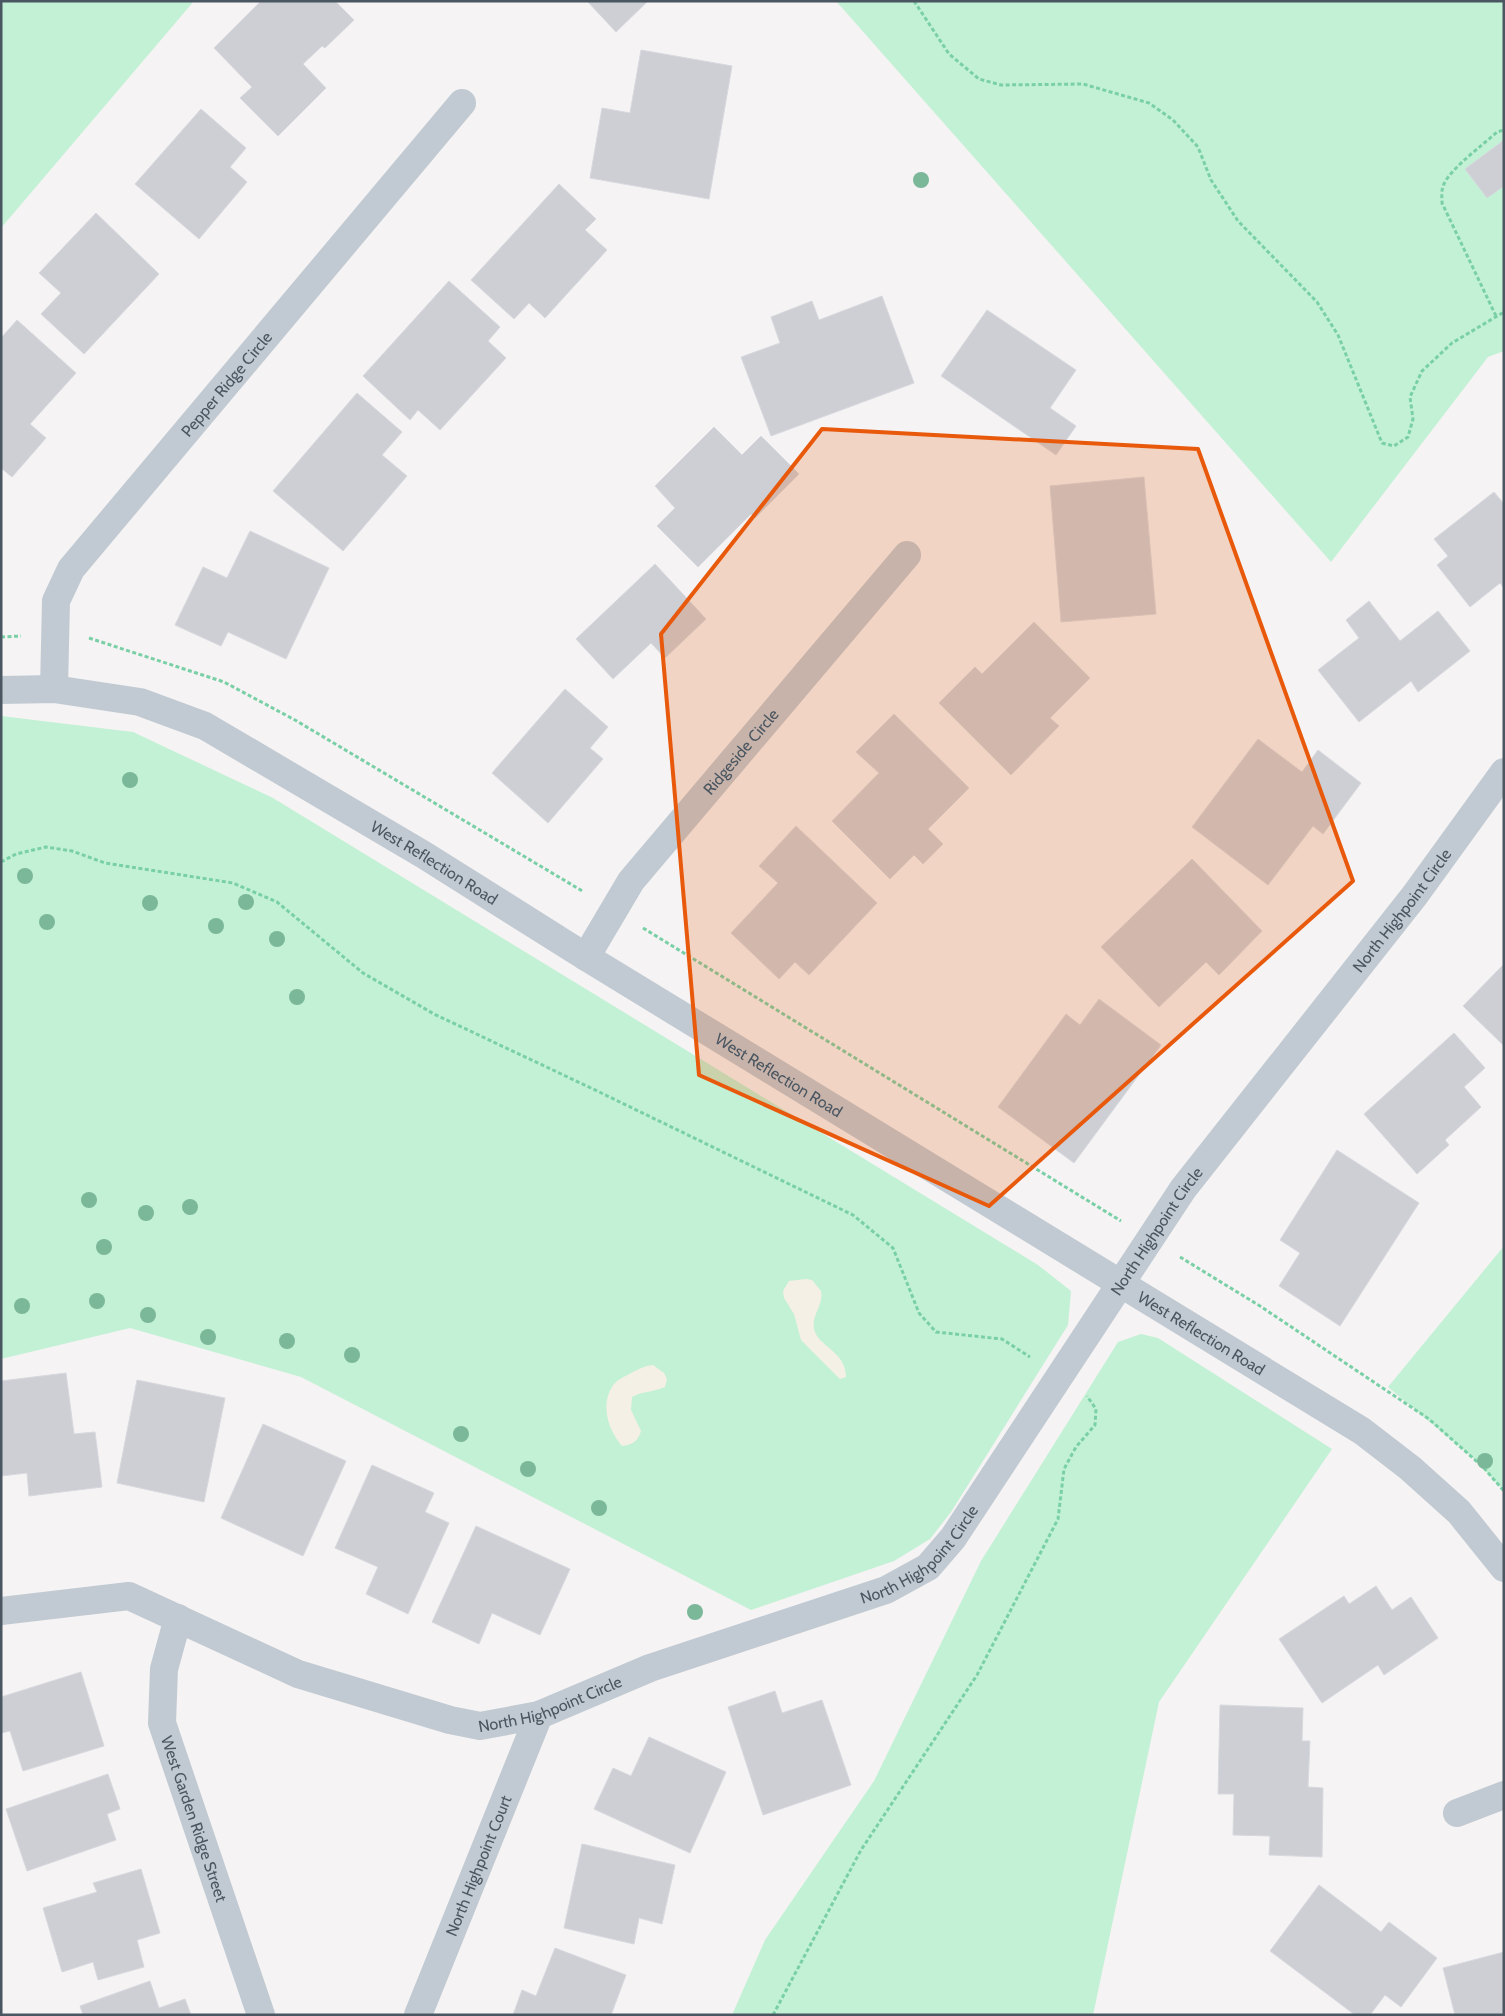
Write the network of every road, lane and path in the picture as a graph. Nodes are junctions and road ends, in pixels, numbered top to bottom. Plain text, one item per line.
1 (914, 1) edge
2 (462, 103) dead end
3 (1504, 130) edge
4 (1504, 312) edge
5 (1496, 316) junction
6 (907, 554) dead end
7 (1, 637) edge
8 (55, 637) junction
9 (54, 689) junction
10 (1, 690) edge
11 (1504, 772) edge
12 (1, 862) edge
13 (614, 910) junction
14 (586, 957) junction
15 (1150, 1239) junction
16 (1121, 1284) junction
17 (1060, 1376) junction
18 (1504, 1491) edge
19 (1504, 1568) edge
20 (1, 1611) edge
21 (178, 1618) junction
22 (538, 1715) junction
23 (1504, 1795) edge
24 (1457, 1813) dead end
25 (261, 2015) edge
26 (418, 2015) edge
27 (773, 2015) edge

1 - 5 path
2 - 8 street, Pepper Ridge Circle
3 - 5 path
4 - 5 path
6 - 13 street, Ridgeside Circle
7 - 8 path
8 - 9 street, Pepper Ridge Circle
8 - 13 path
9 - 10 street, West Reflection Road
9 - 14 street, West Reflection Road
11 - 15 street, North Highpoint Circle
12 - 17 path
13 - 14 street, Ridgeside Circle
13 - 15 path
14 - 16 street, West Reflection Road
15 - 16 street, North Highpoint Circle
15 - 18 path
16 - 17 street, North Highpoint Circle
16 - 19 street, West Reflection Road
17 - 22 street, North Highpoint Circle
17 - 27 path
20 - 21 street, North Highpoint Circle
21 - 22 street, North Highpoint Circle
21 - 25 street, West Garden Ridge Street
22 - 26 street, North Highpoint Court
23 - 24 street

